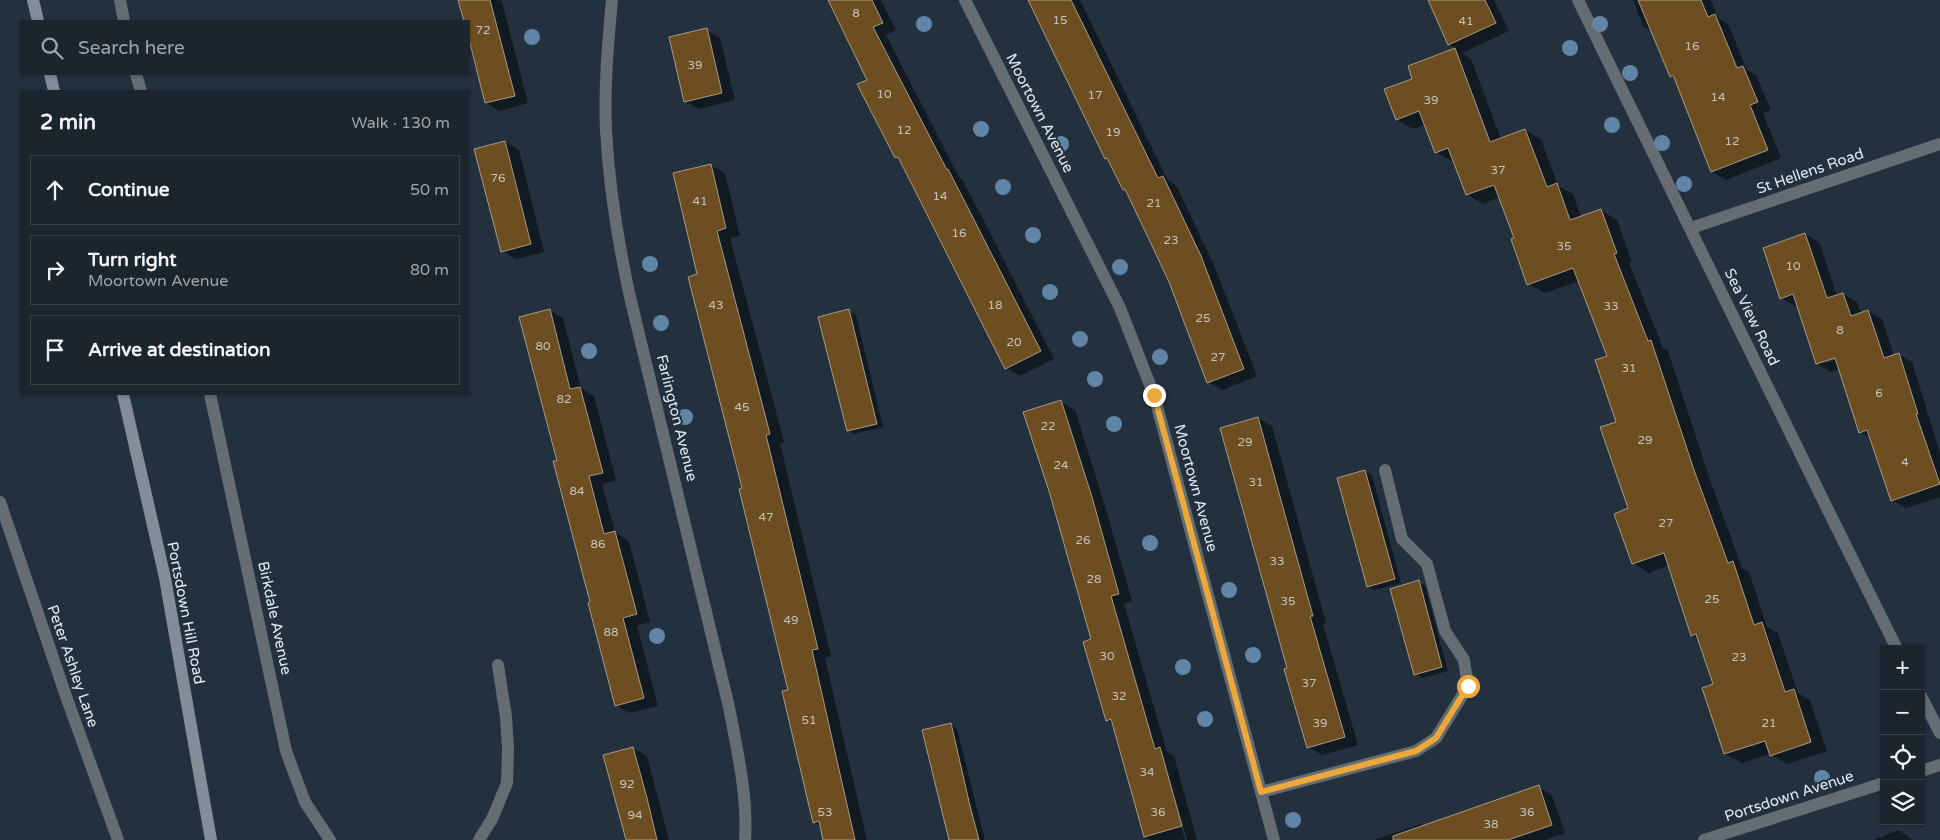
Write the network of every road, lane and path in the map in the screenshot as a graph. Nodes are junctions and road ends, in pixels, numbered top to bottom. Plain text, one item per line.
1 (33, 0) edge
2 (120, 0) edge
3 (612, 0) edge
4 (965, 0) edge
5 (1578, 0) edge
6 (38, 20) edge
7 (124, 20) edge
8 (50, 75) edge
9 (136, 75) edge
10 (54, 90) edge
11 (140, 90) edge
12 (1940, 144) edge
13 (1691, 228) junction
14 (123, 395) edge
15 (210, 395) edge
16 (1385, 470) dead end
17 (0, 502) edge
18 (1895, 645) edge
19 (498, 665) dead end
20 (1925, 704) edge
21 (1940, 733) edge
22 (1940, 765) edge
23 (1925, 770) edge
24 (1880, 784) edge
25 (1261, 792) junction
26 (118, 840) edge
27 (210, 840) edge
28 (330, 840) edge
29 (479, 840) edge
30 (745, 840) edge
31 (1274, 840) edge
32 (1704, 840) edge

1 - 6 main road
2 - 7 street
3 - 30 street, Farlington Avenue
4 - 25 street, Moortown Avenue
5 - 13 street, Sea View Road
8 - 10 main road
9 - 11 street
12 - 13 street, St Hellens Road
13 - 18 street, Sea View Road
14 - 27 main road, Portsdown Hill Road
15 - 28 street, Birkdale Avenue
16 - 25 street
17 - 26 street, Peter Ashley Lane
19 - 29 street
20 - 21 street
22 - 23 street
24 - 32 street, Portsdown Avenue
25 - 31 street, Moortown Avenue

